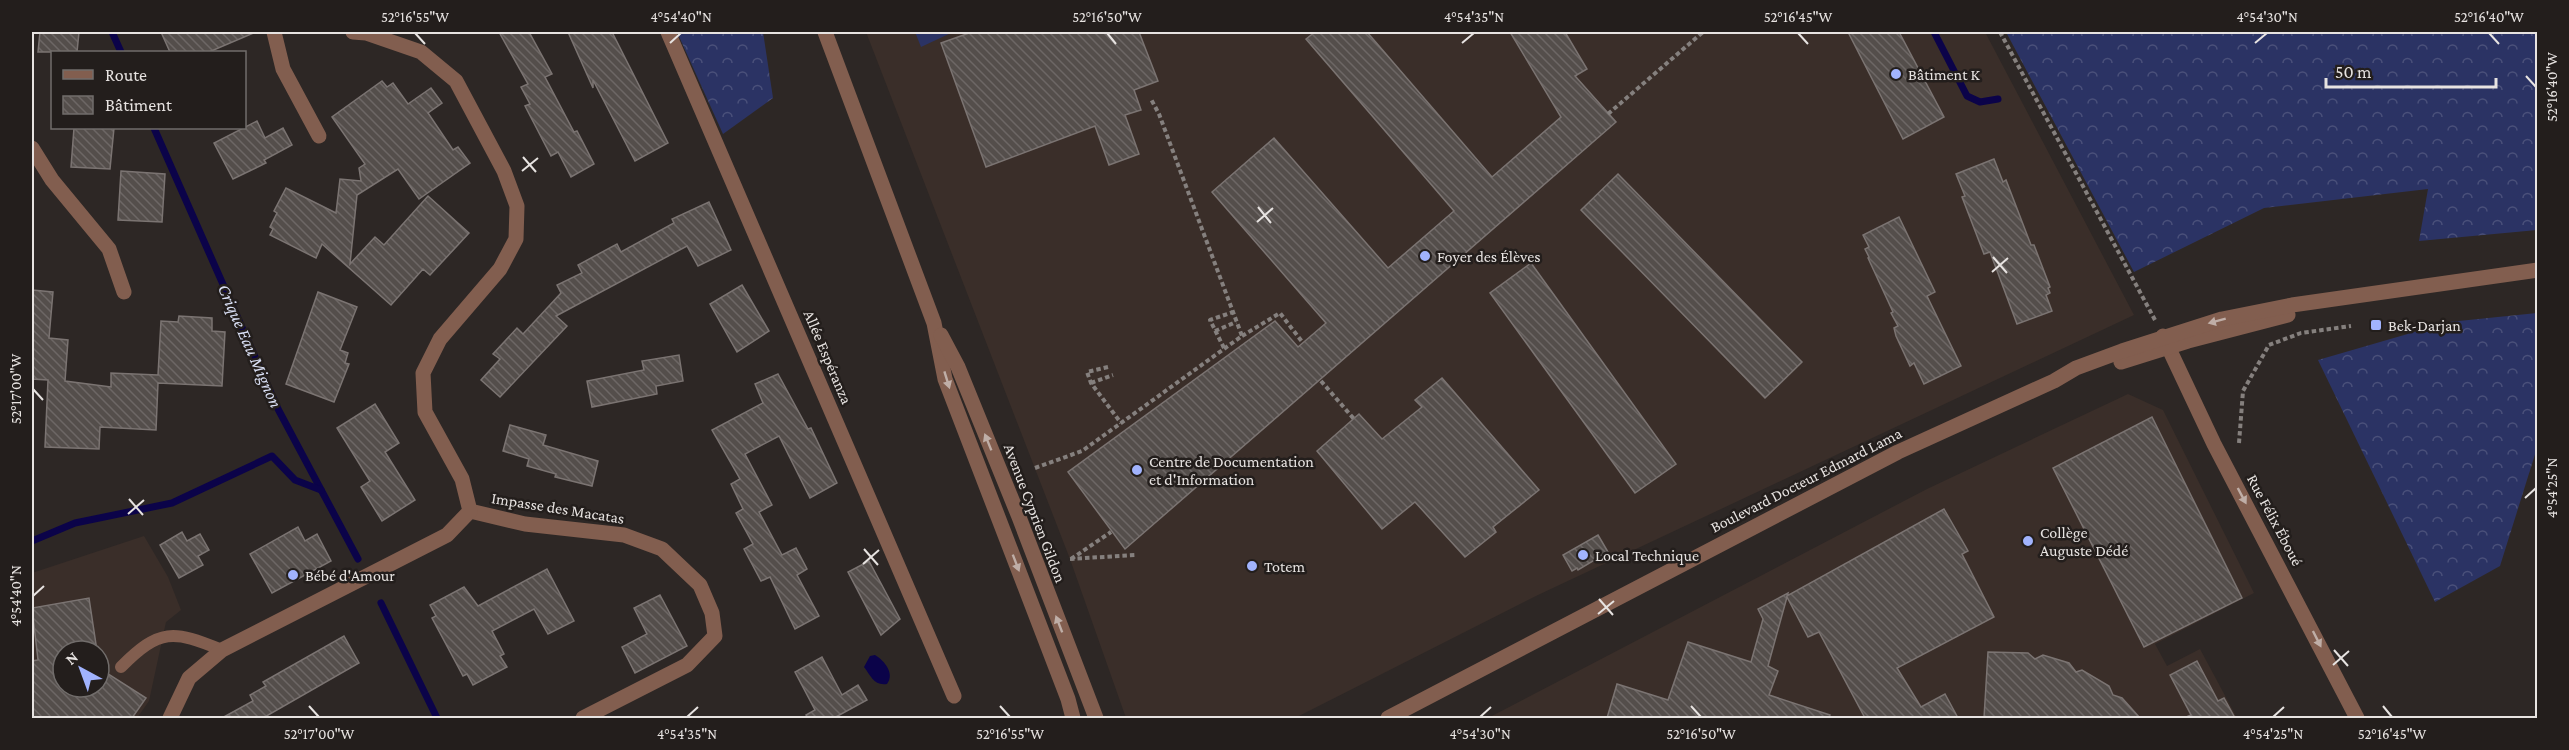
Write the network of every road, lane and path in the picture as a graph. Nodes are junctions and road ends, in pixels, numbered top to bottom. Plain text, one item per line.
1 (274, 32) edge
2 (353, 32) edge
3 (668, 32) edge
4 (825, 32) edge
5 (1703, 32) edge
6 (2000, 32) edge
7 (1151, 99) dead end
8 (1608, 114) dead end
9 (319, 136) dead end
10 (32, 148) edge
11 (2538, 270) edge
12 (124, 292) dead end
13 (1233, 312) junction
14 (1236, 322) junction
15 (934, 323) junction
16 (2351, 326) dead end
17 (1215, 331) junction
18 (1242, 336) junction
19 (2165, 342) junction
20 (1303, 343) dead end
21 (1224, 348) junction
22 (1108, 367) dead end
23 (1113, 375) dead end
24 (1321, 381) dead end
25 (1091, 383) junction
26 (1354, 419) dead end
27 (1121, 423) junction
28 (2240, 443) dead end
29 (1035, 468) dead end
30 (470, 511) junction
31 (1111, 532) dead end
32 (1136, 555) dead end
33 (222, 650) junction
34 (121, 667) dead end
35 (954, 696) dead end
36 (170, 718) edge
37 (583, 718) edge
38 (1073, 718) edge
39 (1096, 718) edge
40 (1388, 718) edge
41 (2356, 718) edge

1 - 9 street
2 - 30 street
3 - 35 street, Allée Espéranza
4 - 15 street, Avenue Cyprien Gildon
5 - 8 path
6 - 19 path
7 - 13 path
10 - 12 street
11 - 19 street, Boulevard Docteur Edmard Lama
13 - 14 path
13 - 17 path
14 - 17 path
14 - 18 path
15 -> 38 street, Avenue Cyprien Gildon
39 -> 15 street, Avenue Cyprien Gildon
16 - 28 path
17 - 21 path
18 - 20 path
18 - 21 path
19 - 40 street, Boulevard Docteur Edmard Lama
19 -> 41 street, Rue Félix Éboué
21 - 27 path
22 - 25 path
23 - 25 path
24 - 26 path
25 - 27 path
27 - 29 path
30 - 33 street
30 - 37 street, Impasse des Macatas
31 - 32 path
33 - 34 lane
33 - 36 street

